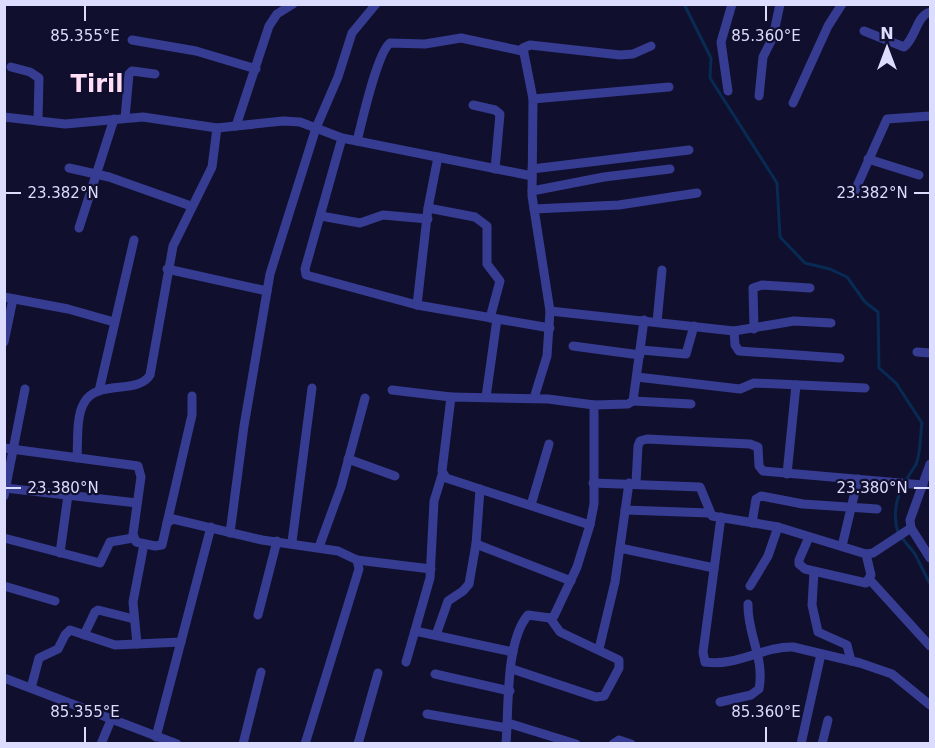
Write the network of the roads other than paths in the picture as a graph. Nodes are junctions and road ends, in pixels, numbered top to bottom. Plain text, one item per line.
1 (293, 4) edge
2 (376, 4) edge
3 (732, 4) edge
4 (780, 4) edge
5 (842, 4) edge
6 (930, 10) edge
7 (864, 31) dead end
8 (132, 40) dead end
9 (651, 46) dead end
10 (522, 51) junction
11 (11, 68) dead end
12 (256, 69) junction
13 (155, 74) dead end
14 (669, 87) dead end
15 (728, 92) dead end
16 (759, 96) dead end
17 (533, 99) junction
18 (793, 103) dead end
19 (473, 105) dead end
20 (930, 116) edge
21 (4, 117) edge
22 (125, 118) junction
23 (114, 119) junction
24 (38, 121) junction
25 (236, 126) junction
26 (217, 128) junction
27 (316, 128) junction
28 (342, 138) junction
29 (357, 141) junction
30 (689, 150) dead end
31 (438, 157) junction
32 (868, 159) junction
33 (69, 168) dead end
34 (495, 169) junction
35 (670, 169) dead end
36 (532, 172) junction
37 (96, 174) junction
38 (919, 175) dead end
39 (532, 191) junction
40 (697, 193) dead end
41 (853, 195) dead end
42 (191, 206) junction
43 (428, 208) junction
44 (534, 209) junction
45 (321, 216) junction
46 (428, 219) junction
47 (80, 228) dead end
48 (134, 240) dead end
49 (167, 269) junction
50 (662, 270) dead end
51 (810, 288) dead end
52 (267, 291) junction
53 (9, 298) edge
54 (417, 305) junction
55 (550, 311) junction
56 (493, 318) junction
57 (644, 320) junction
58 (114, 322) junction
59 (657, 322) junction
60 (831, 323) dead end
61 (694, 326) junction
62 (550, 328) junction
63 (754, 329) junction
64 (734, 331) junction
65 (4, 342) edge
66 (573, 346) dead end
67 (640, 352) junction
68 (917, 352) dead end
69 (930, 353) edge
70 (840, 358) dead end
71 (637, 377) junction
72 (796, 385) junction
73 (312, 388) dead end
74 (865, 388) dead end
75 (25, 389) dead end
76 (392, 390) dead end
77 (99, 391) junction
78 (192, 396) dead end
79 (451, 397) junction
80 (486, 397) junction
81 (365, 398) dead end
82 (534, 398) junction
83 (633, 401) junction
84 (691, 404) dead end
85 (594, 405) junction
86 (549, 444) dead end
87 (8, 449) edge
88 (77, 458) junction
89 (348, 459) junction
90 (930, 464) edge
91 (787, 474) junction
92 (442, 475) junction
93 (395, 476) dead end
94 (858, 479) junction
95 (593, 483) junction
96 (632, 483) junction
97 (923, 484) junction
98 (480, 489) junction
99 (5, 492) edge
100 (68, 495) junction
101 (137, 503) junction
102 (531, 505) junction
103 (852, 507) junction
104 (878, 509) dead end
105 (625, 510) junction
106 (709, 513) junction
107 (721, 517) junction
108 (167, 523) junction
109 (752, 523) junction
110 (590, 525) junction
111 (211, 527) junction
112 (778, 527) junction
113 (908, 529) junction
114 (230, 533) junction
115 (809, 537) junction
116 (4, 538) edge
117 (133, 538) junction
118 (277, 541) junction
119 (292, 542) junction
120 (144, 544) junction
121 (476, 544) junction
122 (842, 546) junction
123 (319, 547) junction
124 (620, 548) junction
125 (60, 553) junction
126 (866, 554) junction
127 (930, 558) edge
128 (357, 560) junction
129 (714, 568) junction
130 (431, 569) junction
131 (814, 572) junction
132 (870, 580) junction
133 (571, 581) junction
134 (4, 586) edge
135 (750, 586) dead end
136 (56, 601) dead end
137 (748, 604) dead end
138 (258, 615) dead end
139 (550, 618) junction
140 (134, 619) junction
141 (416, 631) junction
142 (84, 635) junction
143 (436, 635) junction
144 (181, 642) junction
145 (137, 644) junction
146 (930, 646) edge
147 (599, 650) junction
148 (513, 652) junction
149 (760, 654) junction
150 (820, 654) junction
151 (850, 661) junction
152 (406, 662) dead end
153 (512, 669) junction
154 (261, 672) dead end
155 (378, 673) dead end
156 (435, 674) dead end
157 (4, 678) edge
158 (31, 688) junction
159 (510, 691) junction
160 (720, 702) dead end
161 (930, 705) edge
162 (427, 714) dead end
163 (111, 720) junction
164 (828, 720) dead end
165 (507, 726) junction
166 (156, 737) junction
167 (174, 743) edge
168 (100, 744) edge
169 (243, 744) edge
170 (305, 744) edge
171 (358, 744) edge
172 (506, 744) edge
173 (576, 744) edge
174 (613, 744) edge
175 (631, 744) edge
176 (801, 744) edge
177 (822, 744) edge

1 - 12 street
2 - 27 street
3 - 15 street
4 - 16 street
5 - 18 street
6 - 7 street
8 - 12 street
9 - 10 street
10 - 17 street
10 - 29 street
11 - 24 street
12 - 25 street
13 - 22 street
14 - 17 street
17 - 36 street
19 - 34 street
20 - 32 street
21 - 24 street
22 - 23 street
22 - 26 street
23 - 24 street
23 - 37 street
25 - 26 street
25 - 27 street
26 - 42 street
27 - 28 street
27 - 52 street
28 - 29 street
28 - 45 street
29 - 31 street
30 - 36 street
31 - 34 street
31 - 43 street
32 - 38 street
32 - 41 street
33 - 37 street
34 - 36 street
35 - 39 street
36 - 39 street
37 - 42 street
37 - 47 street
39 - 44 street
40 - 44 street
42 - 49 street
43 - 46 street
43 - 56 street
44 - 55 street
45 - 46 street
45 - 54 street
46 - 54 street
48 - 58 street
49 - 52 street
49 - 77 street
50 - 59 street
51 - 63 street
52 - 114 street
53 - 58 street
53 - 65 street
54 - 56 street
55 - 57 street
55 - 62 street
56 - 62 street
56 - 80 street
57 - 59 street
57 - 67 street
58 - 77 street
59 - 61 street
60 - 63 street
61 - 64 street
61 - 67 street
62 - 82 street
63 - 64 street
64 - 70 street
66 - 67 street
67 - 71 street
68 - 69 street
71 - 72 street
71 - 83 street
72 - 74 street
72 - 91 street
73 - 119 street
75 - 87 street
76 - 79 street
77 - 88 street
78 - 108 street
79 - 80 street
79 - 92 street
80 - 82 street
81 - 89 street
82 - 85 street
83 - 84 street
83 - 85 street
85 - 95 street
86 - 102 street
87 - 88 street
87 - 99 street
88 - 101 street
89 - 93 street
89 - 123 street
90 - 97 street
91 - 94 street
91 - 96 street
92 - 98 street
92 - 130 street
94 - 97 street
94 - 103 street
95 - 96 street
95 - 110 street
96 - 105 street
96 - 106 street
97 - 113 street
98 - 102 street
98 - 121 street
99 - 100 street
100 - 101 street
100 - 125 street
101 - 117 street
102 - 110 street
103 - 104 street
103 - 109 street
103 - 122 street
105 - 106 street
105 - 124 street
106 - 107 street
107 - 109 street
107 - 129 street
108 - 111 street
108 - 120 street
109 - 112 street
110 - 133 street
111 - 114 street
111 - 144 street
112 - 115 street
112 - 135 street
113 - 126 street
113 - 127 street
114 - 118 street
115 - 122 street
115 - 131 street
116 - 125 street
117 - 120 street
117 - 125 street
118 - 119 street
118 - 138 street
119 - 123 street
120 - 140 street
121 - 133 street
121 - 143 street
122 - 126 street
123 - 128 street
124 - 129 street
124 - 147 street
126 - 132 street
128 - 130 street
128 - 170 street
129 - 149 street
130 - 141 street
131 - 132 street
131 - 151 street
132 - 146 street
133 - 139 street
134 - 136 street
137 - 149 street
139 - 147 street
139 - 148 street
140 - 142 street
140 - 145 street
141 - 143 street
141 - 152 street
142 - 145 street
142 - 158 street
143 - 148 street
144 - 145 street
144 - 166 street
147 - 153 street
148 - 153 street
149 - 150 street
149 - 160 street
150 - 151 street
150 - 176 street
151 - 161 street
153 - 159 street
154 - 169 street
155 - 171 street
156 - 159 street
157 - 158 street
158 - 163 street
159 - 165 street
162 - 165 street
163 - 166 street
163 - 168 street
164 - 177 street
165 - 172 street
165 - 173 street
166 - 167 street
174 - 175 street

